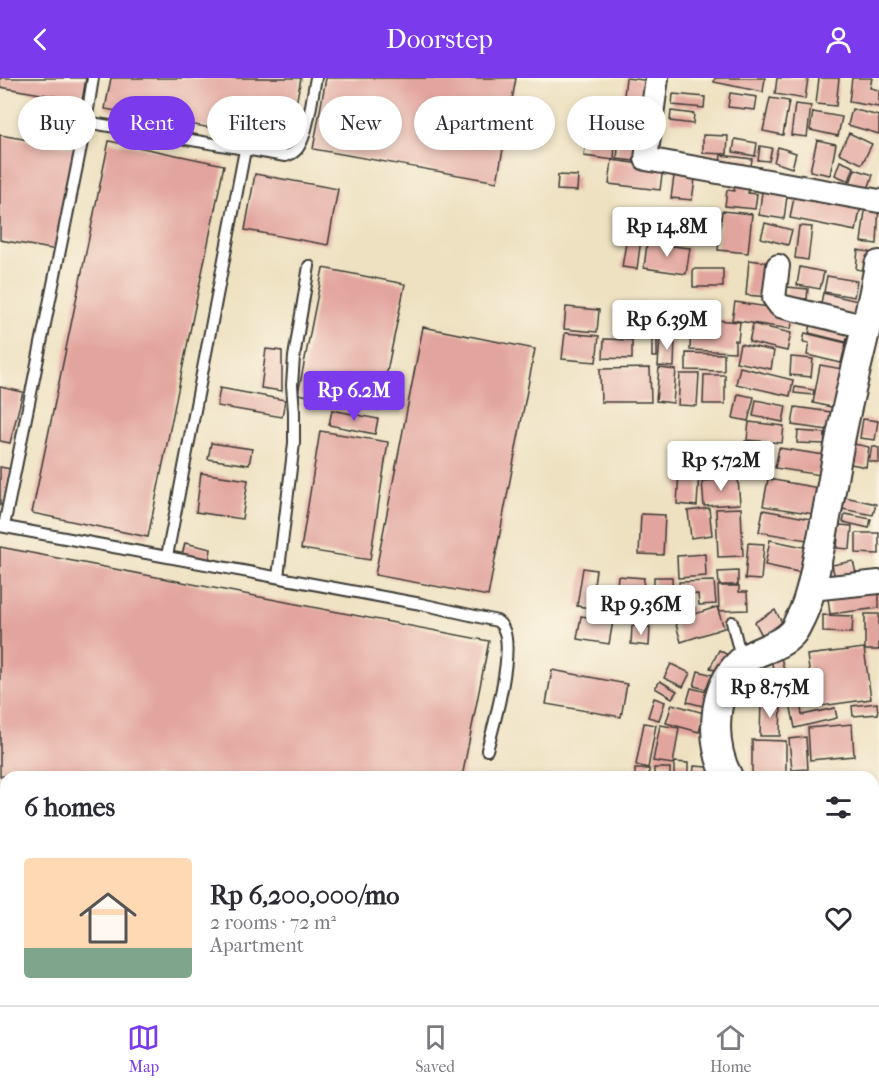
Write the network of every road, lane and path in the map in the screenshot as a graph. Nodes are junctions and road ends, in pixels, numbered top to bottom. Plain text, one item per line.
1 (93, 78) edge
2 (316, 78) edge
3 (657, 78) edge
4 (90, 96) edge
5 (307, 120) edge
6 (96, 124) edge
7 (207, 143) edge
8 (80, 150) edge
9 (245, 150) joint
10 (297, 150) edge
11 (879, 201) edge
12 (879, 265) edge
13 (309, 266) dead end
14 (778, 266) dead end
15 (867, 327) junction
16 (2, 526) edge
17 (167, 556) junction
18 (278, 577) junction
19 (879, 582) edge
20 (811, 589) junction
21 (732, 622) dead end
22 (742, 661) junction
23 (487, 750) dead end
24 (725, 771) edge

1 - 4 lane
2 - 5 lane
3 - 11 street
6 - 7 lane
8 - 16 lane
9 - 10 lane
9 - 17 lane
12 - 15 street
13 - 18 lane
14 - 15 street
15 - 20 street
16 - 17 lane
17 - 18 lane
18 - 23 lane
19 - 20 street
20 - 22 street
21 - 22 lane
22 - 24 street

